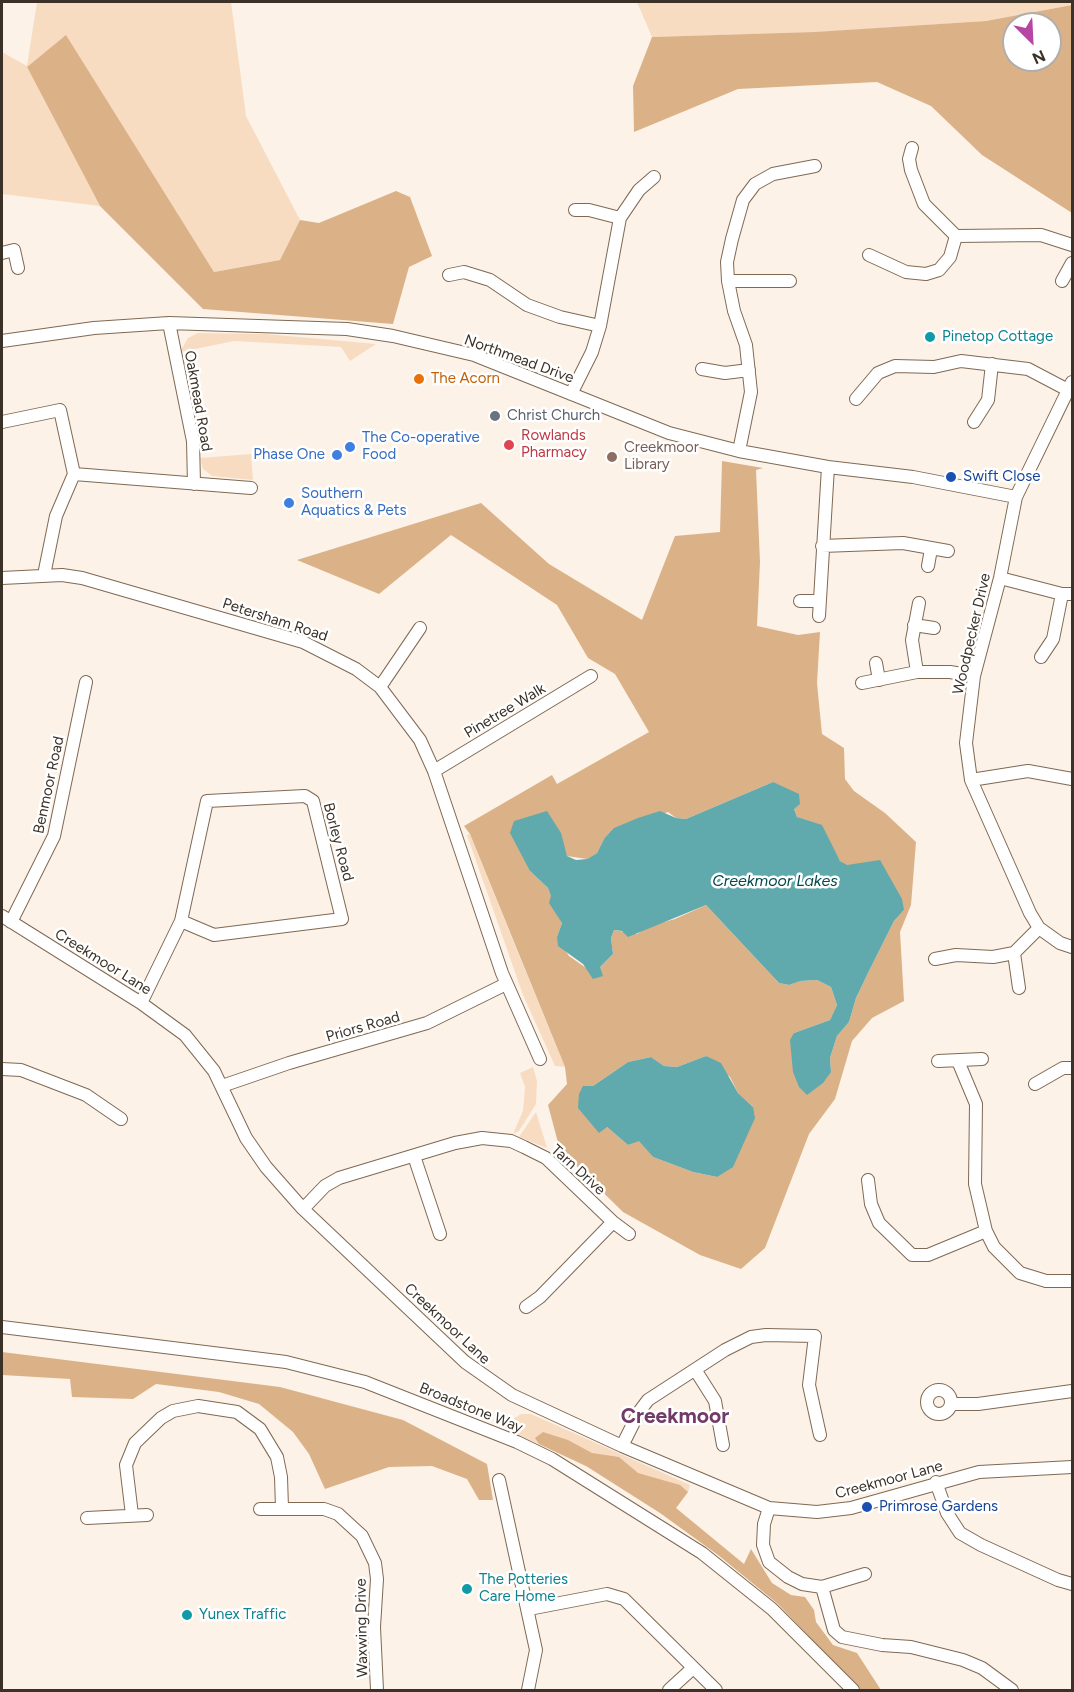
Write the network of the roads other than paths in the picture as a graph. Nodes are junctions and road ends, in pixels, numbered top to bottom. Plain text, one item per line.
1 (912, 148) dead end
2 (815, 166) dead end
3 (654, 177) dead end
4 (575, 210) dead end
5 (620, 218) junction
6 (956, 236) junction
7 (1072, 245) edge
8 (2, 253) edge
9 (869, 255) dead end
10 (1072, 263) edge
11 (18, 268) dead end
12 (449, 275) dead end
13 (728, 280) junction
14 (790, 281) dead end
15 (1062, 281) dead end
16 (169, 323) junction
17 (600, 326) junction
18 (2, 341) edge
19 (992, 364) junction
20 (702, 369) dead end
21 (748, 370) junction
22 (1070, 386) edge
23 (571, 394) junction
24 (856, 399) dead end
25 (2, 422) edge
26 (974, 422) dead end
27 (739, 450) junction
28 (828, 467) junction
29 (74, 474) junction
30 (194, 484) junction
31 (250, 488) dead end
32 (1016, 497) junction
33 (822, 546) junction
34 (931, 549) junction
35 (948, 551) dead end
36 (928, 566) dead end
37 (44, 575) junction
38 (2, 578) edge
39 (1000, 578) junction
40 (1067, 594) edge
41 (800, 601) dead end
42 (819, 601) junction
43 (918, 603) dead end
44 (819, 616) dead end
45 (914, 625) junction
46 (420, 628) dead end
47 (933, 628) dead end
48 (1041, 657) dead end
49 (876, 663) dead end
50 (917, 672) junction
51 (591, 676) dead end
52 (974, 676) junction
53 (879, 680) junction
54 (86, 682) dead end
55 (862, 683) dead end
56 (380, 687) junction
57 (434, 771) junction
58 (1072, 779) edge
59 (971, 780) junction
60 (6, 919) edge
61 (181, 921) junction
62 (1039, 928) junction
63 (1072, 947) edge
64 (1014, 953) junction
65 (935, 959) dead end
66 (506, 984) junction
67 (1019, 988) dead end
68 (141, 1003) junction
69 (540, 1059) dead end
70 (982, 1059) dead end
71 (938, 1061) dead end
72 (958, 1061) junction
73 (1072, 1068) edge
74 (2, 1069) edge
75 (1035, 1084) dead end
76 (222, 1086) junction
77 (121, 1119) dead end
78 (414, 1156) junction
79 (868, 1180) dead end
80 (303, 1209) junction
81 (613, 1222) junction
82 (986, 1231) junction
83 (440, 1234) dead end
84 (628, 1234) dead end
85 (1072, 1281) edge
86 (526, 1307) dead end
87 (2, 1327) edge
88 (696, 1371) junction
89 (1072, 1391) edge
90 (952, 1404) dead end
91 (820, 1435) dead end
92 (723, 1445) dead end
93 (622, 1446) junction
94 (1072, 1467) edge
95 (499, 1480) dead end
96 (936, 1482) junction
97 (282, 1508) junction
98 (769, 1508) junction
99 (260, 1509) dead end
100 (132, 1515) junction
101 (147, 1515) dead end
102 (87, 1518) dead end
103 (865, 1574) dead end
104 (1072, 1584) edge
105 (822, 1587) junction
106 (529, 1609) junction
107 (693, 1668) junction
108 (377, 1690) edge
109 (528, 1690) edge
110 (669, 1690) edge
111 (716, 1690) edge
112 (853, 1690) edge
113 (1012, 1690) edge

1 - 6 street
2 - 13 street
3 - 5 street
4 - 5 street
5 - 17 street
6 - 7 street
6 - 9 street
8 - 11 street
10 - 15 street
12 - 17 street
13 - 14 street
13 - 21 street
16 - 18 street, Northmead Drive
16 - 23 street, Northmead Drive
16 - 30 street, Oakmead Road
17 - 23 street
19 - 22 street
19 - 24 street
19 - 26 street
20 - 21 street
21 - 27 street
22 - 32 street, Woodpecker Drive
23 - 27 street, Northmead Drive
25 - 29 street
27 - 28 street, Northmead Drive
28 - 32 street, Northmead Drive
28 - 33 street
29 - 30 street
29 - 37 street
30 - 31 street
32 - 39 street, Woodpecker Drive
33 - 34 street
33 - 42 street
34 - 35 street
34 - 36 street
37 - 38 street, Petersham Road
37 - 56 street, Petersham Road
39 - 40 street
39 - 52 street, Woodpecker Drive
40 - 48 street
41 - 42 street
42 - 44 street
43 - 45 street
45 - 47 street
45 - 50 street
46 - 56 street
49 - 53 street
50 - 52 street
50 - 53 street
51 - 57 street, Pinetree Walk
52 - 59 street, Woodpecker Drive
53 - 55 street
54 - 60 street, Benmoor Road
56 - 57 street, Petersham Road
57 - 66 street, Petersham Road
58 - 59 street
59 - 62 street, Woodpecker Drive
60 - 68 street, Creekmoor Lane
61 - 61 street, Borley Road
61 - 68 street, Borley Road
62 - 63 street
62 - 64 street
64 - 65 street
64 - 67 street
66 - 69 street, Petersham Road
66 - 76 street, Priors Road
68 - 76 street, Creekmoor Lane
70 - 72 street
71 - 72 street
72 - 82 street
73 - 75 street
74 - 77 street
76 - 80 street, Creekmoor Lane
78 - 80 street, Tarn Drive
78 - 81 street, Tarn Drive
78 - 83 street
79 - 82 street
80 - 93 street, Creekmoor Lane
81 - 84 street, Tarn Drive
81 - 86 street
82 - 85 street
87 - 112 street, Broadstone Way
88 - 91 street
88 - 92 street
88 - 93 street
89 - 90 street
93 - 98 street, Creekmoor Lane
94 - 96 street, Creekmoor Lane
95 - 106 street
96 - 98 street, Creekmoor Lane
96 - 104 street
97 - 99 street, Waxwing Drive
97 - 100 street
97 - 108 street, Waxwing Drive
98 - 105 street
100 - 101 street
100 - 102 street
103 - 105 street
105 - 113 street
106 - 107 street
106 - 109 street
107 - 110 street
107 - 111 street

